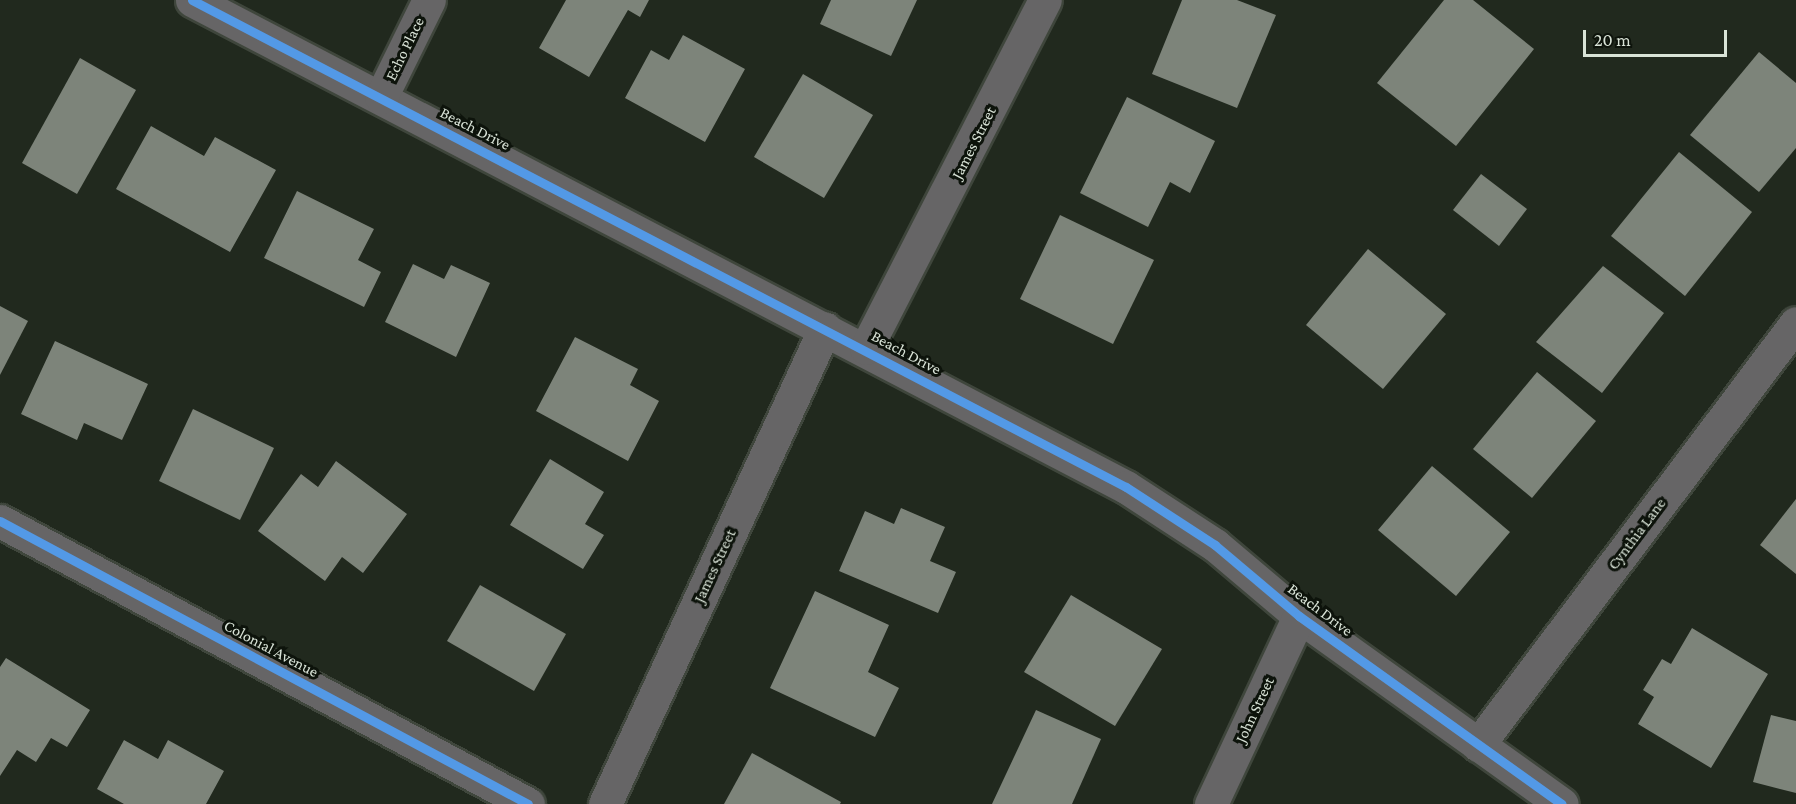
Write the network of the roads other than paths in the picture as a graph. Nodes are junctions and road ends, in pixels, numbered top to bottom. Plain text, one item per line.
1 (192, 0) edge
2 (429, 0) edge
3 (1045, 0) edge
4 (381, 97) junction
5 (1796, 323) edge
6 (825, 328) junction
7 (866, 348) junction
8 (0, 521) edge
9 (1299, 616) junction
10 (1478, 745) junction
11 (528, 804) edge
12 (605, 804) edge
13 (1211, 804) edge
14 (1562, 804) edge

1 - 4 street, Beach Drive
2 - 4 street, Echo Place
3 - 7 street, James Street
4 - 6 street, Beach Drive
5 - 10 street, Cynthia Lane
6 - 7 street, Beach Drive
6 - 12 street, James Street
7 - 9 street, Beach Drive
8 - 11 street, Colonial Avenue
9 - 10 street, Beach Drive
9 - 13 street, John Street
10 - 14 street, Beach Drive

